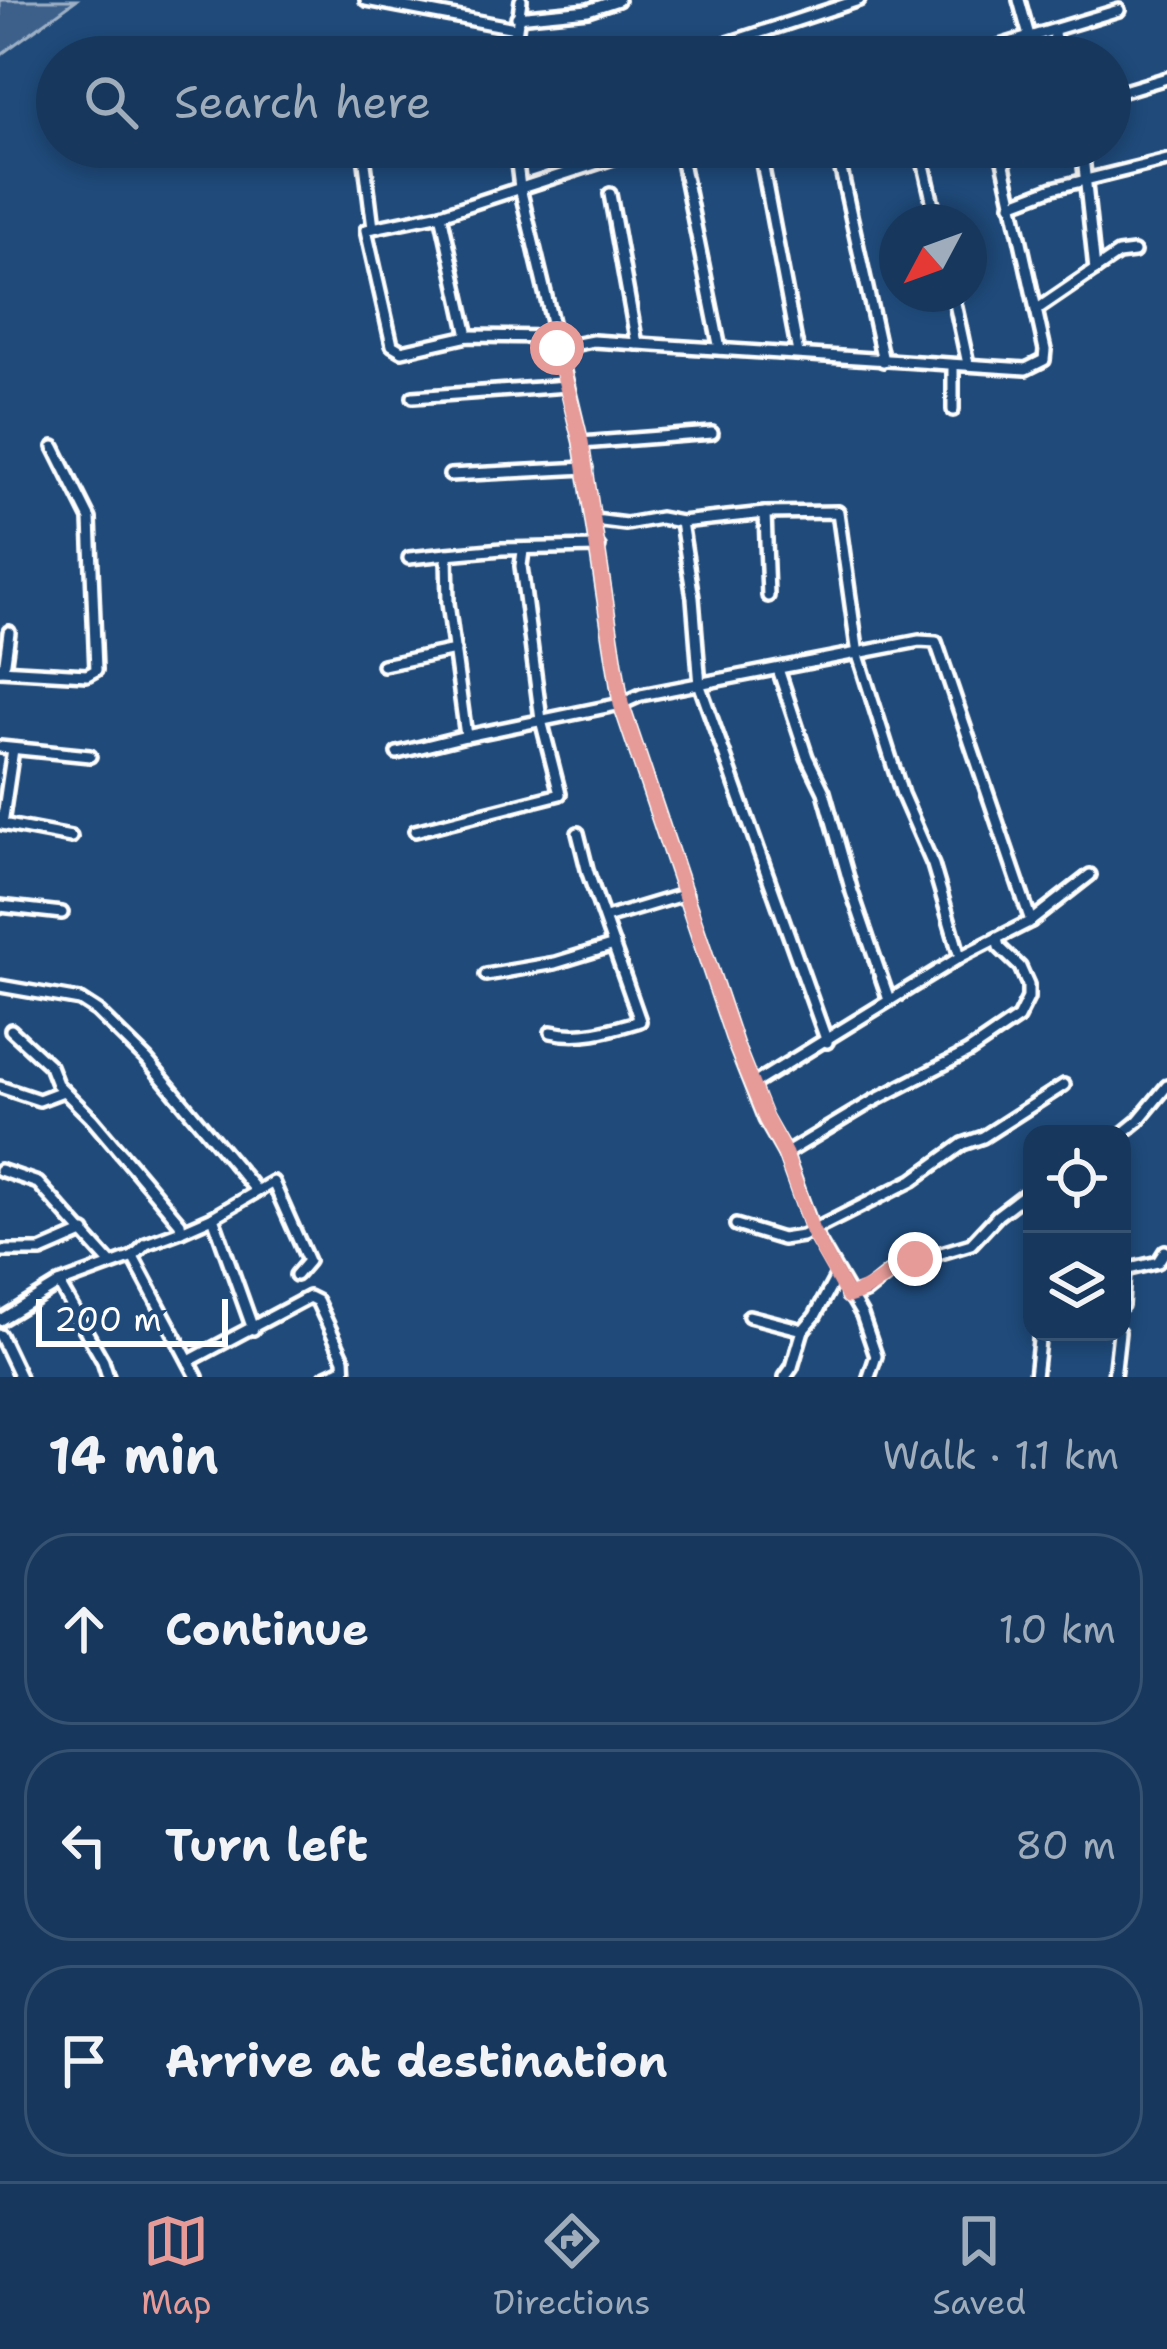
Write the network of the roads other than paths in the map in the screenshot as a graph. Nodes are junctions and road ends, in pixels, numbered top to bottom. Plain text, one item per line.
1 (366, 0) edge
2 (521, 0) edge
3 (618, 0) edge
4 (860, 0) edge
5 (1019, 0) edge
6 (1119, 10) dead end
7 (516, 23) junction
8 (1053, 31) junction
9 (515, 36) edge
10 (749, 36) edge
11 (1029, 36) joint
12 (1055, 36) edge
13 (1167, 78) edge
14 (1131, 89) edge
15 (1167, 160) edge
16 (365, 168) edge
17 (518, 168) edge
18 (582, 168) edge
19 (683, 168) edge
20 (764, 168) edge
21 (841, 168) edge
22 (925, 168) edge
23 (1004, 168) edge
24 (1086, 168) edge
25 (1089, 180) junction
26 (520, 188) junction
27 (610, 194) dead end
28 (933, 204) edge
29 (1011, 204) junction
30 (441, 214) junction
31 (373, 228) junction
32 (1134, 252) dead end
33 (1095, 270) junction
34 (1036, 310) junction
35 (956, 312) edge
36 (468, 336) junction
37 (556, 343) junction
38 (638, 344) junction
39 (720, 349) junction
40 (798, 353) junction
41 (883, 361) junction
42 (968, 364) junction
43 (953, 365) junction
44 (567, 386) junction
45 (413, 397) dead end
46 (952, 410) dead end
47 (712, 433) dead end
48 (581, 442) junction
49 (54, 447) dead end
50 (586, 468) junction
51 (450, 475) dead end
52 (765, 513) junction
53 (595, 520) junction
54 (681, 522) junction
55 (598, 547) junction
56 (523, 551) junction
57 (447, 554) junction
58 (409, 558) dead end
59 (768, 596) dead end
60 (9, 632) dead end
61 (455, 650) junction
62 (858, 655) junction
63 (383, 665) dead end
64 (778, 669) junction
65 (0, 670) edge
66 (700, 686) junction
67 (621, 704) junction
68 (541, 720) junction
69 (466, 736) junction
70 (0, 747) edge
71 (13, 749) junction
72 (397, 753) dead end
73 (90, 756) dead end
74 (1, 828) edge
75 (415, 831) dead end
76 (578, 833) dead end
77 (71, 837) dead end
78 (1090, 875) dead end
79 (686, 894) junction
80 (0, 906) edge
81 (62, 913) dead end
82 (606, 918) junction
83 (1031, 921) junction
84 (997, 939) junction
85 (614, 945) junction
86 (960, 957) junction
87 (486, 975) dead end
88 (0, 986) edge
89 (889, 1000) junction
90 (11, 1030) dead end
91 (551, 1032) dead end
92 (827, 1042) junction
93 (1064, 1084) dead end
94 (752, 1085) junction
95 (1167, 1086) edge
96 (0, 1087) edge
97 (63, 1090) junction
98 (1131, 1127) edge
99 (785, 1154) junction
100 (0, 1170) edge
101 (256, 1190) junction
102 (1023, 1196) edge
103 (213, 1217) junction
104 (736, 1225) dead end
105 (181, 1231) junction
106 (812, 1231) junction
107 (85, 1232) junction
108 (0, 1251) edge
109 (1165, 1251) edge
110 (133, 1257) junction
111 (110, 1263) junction
112 (1131, 1268) edge
113 (296, 1275) dead end
114 (836, 1277) junction
115 (58, 1284) junction
116 (848, 1296) junction
117 (749, 1316) dead end
118 (0, 1320) edge
119 (254, 1329) junction
120 (803, 1330) junction
121 (0, 1335) edge
122 (1039, 1341) edge
123 (1118, 1341) edge
124 (189, 1361) junction
125 (344, 1373) edge
126 (20, 1377) edge
127 (108, 1377) edge
128 (197, 1377) edge
129 (325, 1377) edge
130 (785, 1377) edge
131 (869, 1377) edge
132 (1035, 1377) edge
133 (1114, 1377) edge

1 - 7 street
2 - 7 street
3 - 7 street
4 - 10 street
5 - 11 street
6 - 8 street
7 - 9 street
8 - 11 street
8 - 12 street
13 - 14 street
15 - 25 street
16 - 31 street
17 - 26 street
18 - 26 street
19 - 39 street
20 - 40 street
21 - 41 street
22 - 28 street
23 - 29 street
24 - 25 street
25 - 29 street
25 - 33 street
26 - 30 street
26 - 37 street
27 - 38 street
29 - 34 street
30 - 31 street
30 - 36 street
31 - 36 street
32 - 33 street
33 - 34 street
34 - 42 street
35 - 42 street
36 - 37 street
37 - 38 street
37 - 44 street
38 - 39 street
39 - 40 street
40 - 41 street
41 - 43 street
42 - 43 street
43 - 46 street
44 - 45 street
44 - 48 street
47 - 48 street
48 - 50 street
49 - 65 street
50 - 51 street
50 - 53 street
52 - 54 street
52 - 59 street
52 - 62 street
53 - 54 street
53 - 55 street
54 - 66 street
55 - 56 street
55 - 67 street
56 - 57 street
56 - 68 street
57 - 58 street
57 - 61 street
60 - 65 street
61 - 63 street
61 - 69 street
62 - 64 street
62 - 83 street
62 - 86 street
64 - 66 street
64 - 89 street
66 - 67 street
66 - 92 street
67 - 68 street
67 - 79 street
68 - 69 street
68 - 75 street
69 - 72 street
70 - 71 street
71 - 73 street
71 - 74 street
74 - 77 street
76 - 82 street
78 - 83 street
79 - 82 street
79 - 94 street
80 - 81 street
82 - 85 street
83 - 84 street
84 - 86 street
84 - 99 street
85 - 87 street
85 - 91 street
86 - 89 street
88 - 101 street
89 - 92 street
90 - 97 street
92 - 94 street
93 - 106 street
94 - 99 street
95 - 98 street
96 - 97 street
97 - 105 street
99 - 106 street
100 - 107 street
101 - 103 street
101 - 113 street
102 - 116 street
103 - 105 street
103 - 119 street
104 - 106 street
105 - 110 street
106 - 114 street
107 - 108 street
107 - 111 street
109 - 112 street
110 - 111 street
110 - 124 street
111 - 115 street
114 - 116 street
114 - 120 street
115 - 118 street
115 - 127 street
116 - 131 street
117 - 120 street
119 - 124 street
119 - 125 street
120 - 130 street
121 - 126 street
122 - 132 street
123 - 133 street
124 - 128 street
125 - 129 street

